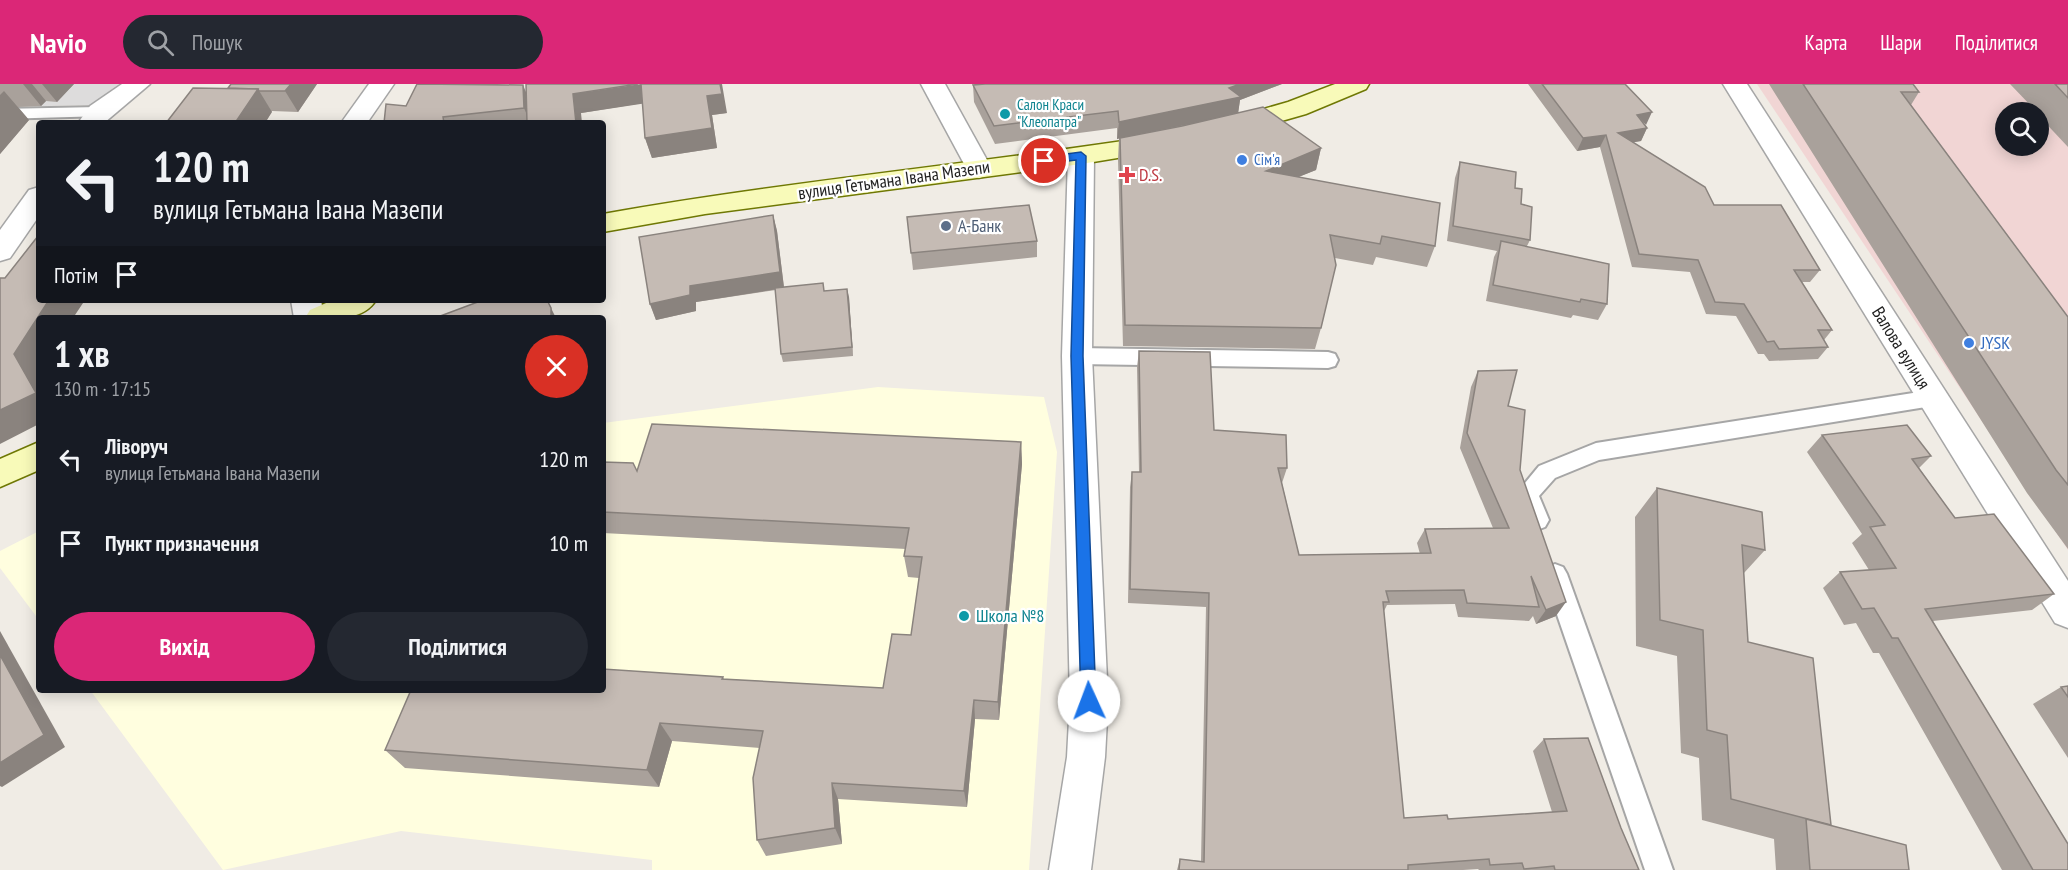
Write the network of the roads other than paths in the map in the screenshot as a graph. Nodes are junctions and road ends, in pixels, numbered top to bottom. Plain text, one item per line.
1 (138, 84) edge
2 (382, 84) edge
3 (933, 84) edge
4 (1357, 84) edge
5 (1735, 84) edge
6 (0, 114) edge
7 (95, 118) edge
8 (356, 120) edge
9 (1212, 133) edge
10 (1185, 139) edge
11 (1081, 156) junction
12 (979, 169) junction
13 (36, 200) edge
14 (606, 222) edge
15 (0, 251) edge
16 (354, 303) edge
17 (327, 315) edge
18 (1077, 356) junction
19 (1328, 360) dead end
20 (1932, 398) junction
21 (36, 456) edge
22 (0, 474) edge
23 (2068, 612) edge
24 (1070, 870) edge
25 (1659, 870) edge

1 - 7 street
2 - 8 street
3 - 12 street
4 - 9 main road
5 - 20 street, Валова вулиця
6 - 7 lane
10 - 11 main road, вулиця Гетьмана Івана Мазепи
11 - 12 main road, вулиця Гетьмана Івана Мазепи
11 - 18 street
12 - 14 main road, вулиця Гетьмана Івана Мазепи
13 - 15 street
16 - 17 main road
18 - 19 lane
18 - 24 street
20 - 23 street, Валова вулиця
20 - 25 lane
21 - 22 main road

